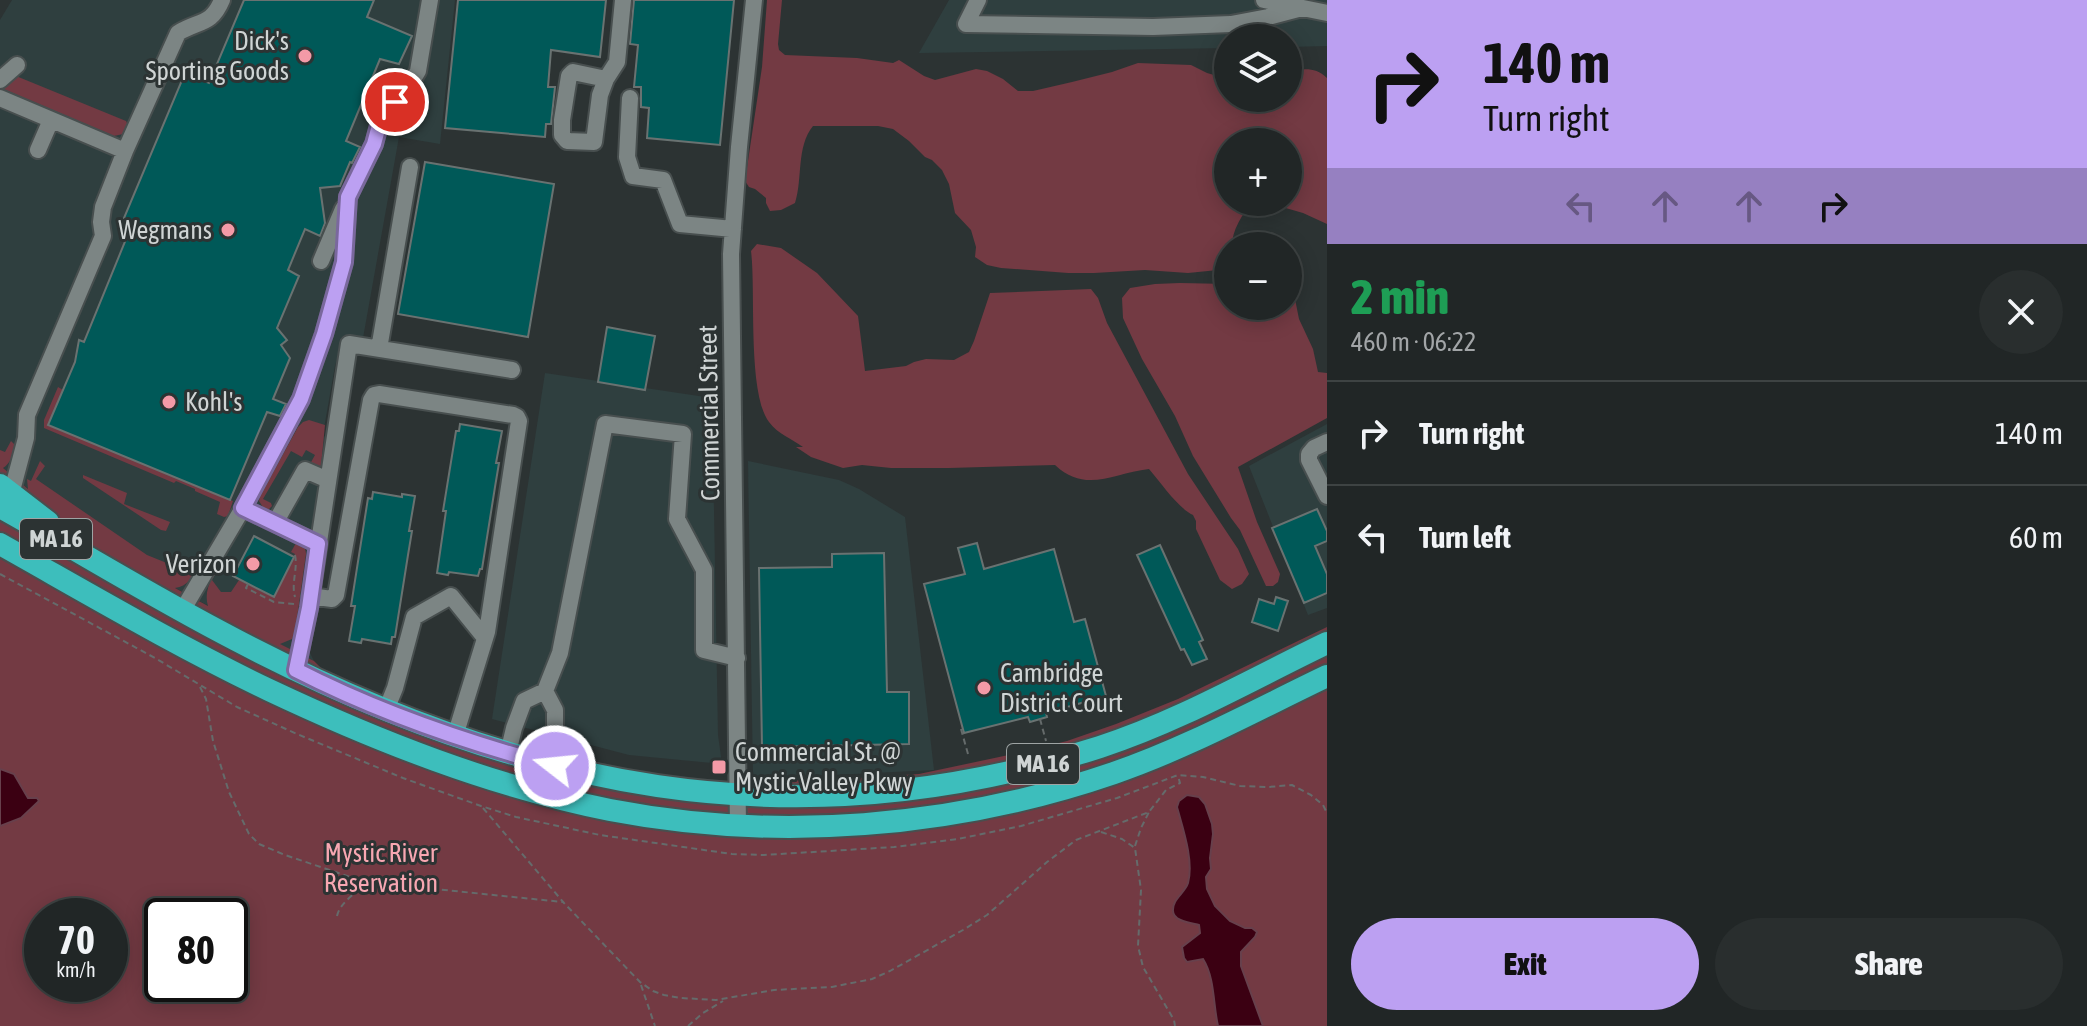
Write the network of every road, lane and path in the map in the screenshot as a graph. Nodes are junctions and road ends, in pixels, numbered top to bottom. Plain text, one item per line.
1 (222, 0) edge
2 (430, 0) edge
3 (623, 0) edge
4 (754, 0) edge
5 (978, 0) edge
6 (1264, 0) edge
7 (1302, 8) junction
8 (1327, 13) edge
9 (17, 65) dead end
10 (606, 79) dead end
11 (0, 80) edge
12 (0, 98) edge
13 (630, 98) dead end
14 (51, 120) junction
15 (38, 150) dead end
16 (125, 151) junction
17 (410, 167) dead end
18 (348, 197) junction
19 (733, 229) junction
20 (321, 261) dead end
21 (379, 349) junction
22 (512, 370) dead end
23 (1327, 442) edge
24 (328, 480) junction
25 (1327, 496) edge
26 (5, 499) edge
27 (243, 508) junction
28 (275, 523) junction
29 (0, 544) edge
30 (318, 544) junction
31 (295, 555) dead end
32 (248, 584) dead end
33 (310, 596) junction
34 (182, 611) junction
35 (485, 638) junction
36 (1327, 643) edge
37 (737, 658) junction
38 (296, 670) junction
39 (1327, 676) edge
40 (199, 685) dead end
41 (545, 691) junction
42 (386, 710) junction
43 (1040, 719) dead end
44 (961, 729) dead end
45 (455, 736) junction
46 (1047, 746) dead end
47 (508, 753) junction
48 (968, 754) dead end
49 (555, 766) junction
50 (737, 796) junction
51 (481, 806) dead end
52 (1149, 812) junction
53 (1327, 813) edge
54 (738, 826) junction
55 (1100, 832) junction
56 (1135, 848) junction
57 (365, 882) junction
58 (564, 903) junction
59 (337, 916) dead end
60 (640, 982) junction
61 (727, 999) junction
62 (655, 1026) edge
63 (688, 1026) edge
64 (1175, 1026) edge

1 - 16 street
2 - 18 street
3 - 10 street
4 - 19 street, Commercial Street
5 - 7 street
6 - 7 street
7 - 8 street
9 - 11 street
12 - 14 street
13 - 19 street
14 - 15 street
14 - 16 street
16 - 26 street
17 - 21 street
18 - 20 street
18 - 27 street
19 - 37 street, Commercial Street
21 - 22 street
21 - 24 street
23 - 25 street
24 - 28 street
24 - 30 street
26 - 34 highway, MA 16
27 - 28 street
27 - 34 street
28 - 30 street
29 - 54 highway, MA 16
30 - 33 street
31 - 32 path
33 - 35 street
33 - 38 street
34 - 38 highway, MA 16
35 - 42 street
35 - 45 street
36 - 50 highway, MA 16
37 - 41 street
37 - 50 street, Commercial Street
38 - 42 highway, MA 16
39 - 54 highway, MA 16
40 - 57 path
41 - 47 street
41 - 49 street
42 - 45 highway, MA 16
43 - 46 path
44 - 48 path
45 - 47 highway, MA 16
47 - 49 highway, MA 16
49 - 50 highway, MA 16
50 - 54 street, Commercial Street
51 - 58 path
52 - 53 path
52 - 55 path
52 - 56 path
55 - 56 path
55 - 61 path
56 - 64 path
57 - 58 path
57 - 59 path
58 - 60 path
60 - 61 path
60 - 62 path
61 - 63 path

